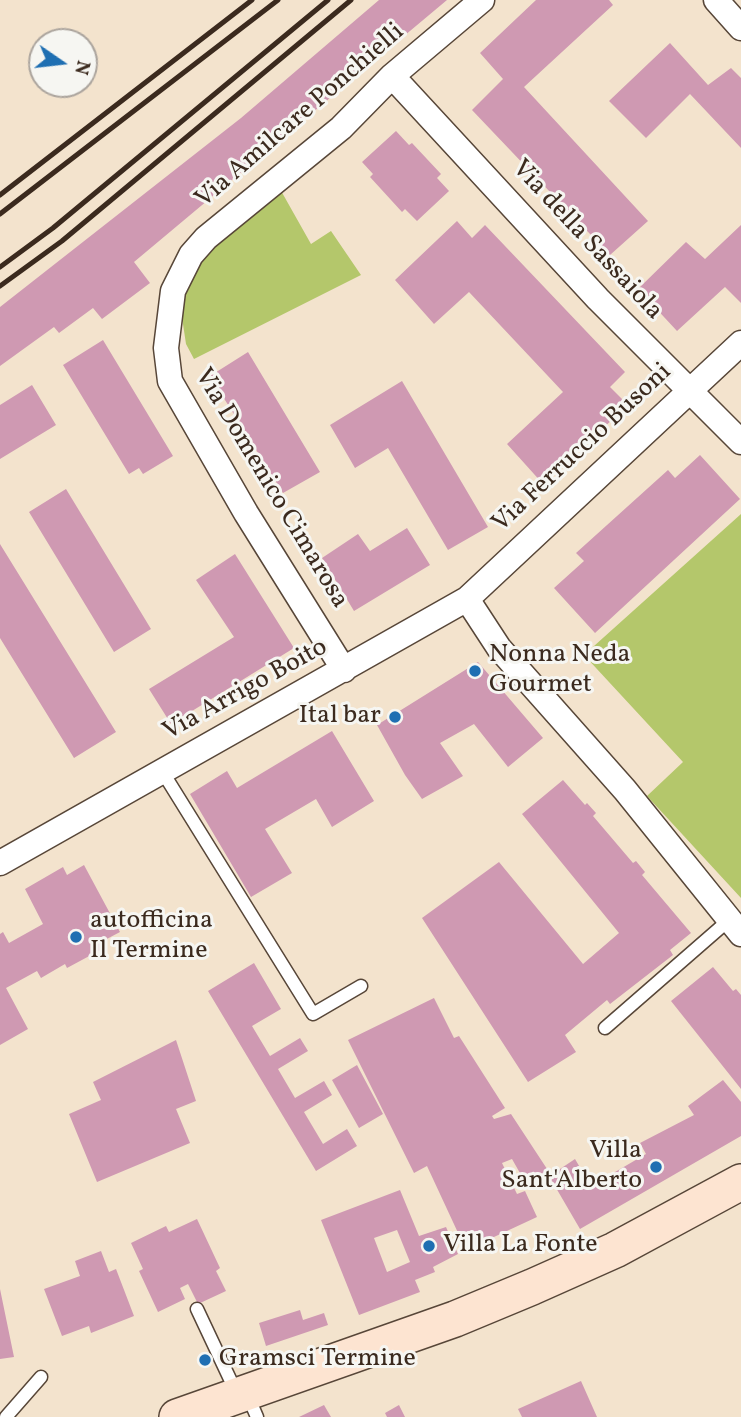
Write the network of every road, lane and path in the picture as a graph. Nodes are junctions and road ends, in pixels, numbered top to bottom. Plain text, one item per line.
1 (482, 0) edge
2 (716, 0) edge
3 (741, 28) edge
4 (392, 76) junction
5 (173, 291) joint
6 (741, 343) edge
7 (689, 392) junction
8 (741, 442) edge
9 (467, 599) junction
10 (344, 670) junction
11 (162, 771) junction
12 (0, 863) edge
13 (735, 927) edge
14 (361, 985) dead end
15 (604, 1028) dead end
16 (741, 1182) edge
17 (197, 1309) dead end
18 (41, 1377) dead end
19 (247, 1402) edge
20 (186, 1414) edge
21 (6, 1417) edge

1 - 4 street, Via Amilcare Ponchielli
2 - 3 street
4 - 5 street, Via Amilcare Ponchielli
4 - 7 street, Via della Sassaiola
5 - 10 street, Via Domenico Cimarosa
6 - 7 street, Via Ferruccio Busoni
7 - 8 street, Via della Sassaiola
7 - 9 street, Via Ferruccio Busoni
9 - 10 street, Via Arrigo Boito
9 - 13 street
10 - 11 street, Via Arrigo Boito
11 - 12 street, Via Arrigo Boito
11 - 14 lane, Via Arrigo Boito
13 - 15 lane
16 - 19 main road
17 - 19 lane
18 - 21 lane
19 - 20 main road

